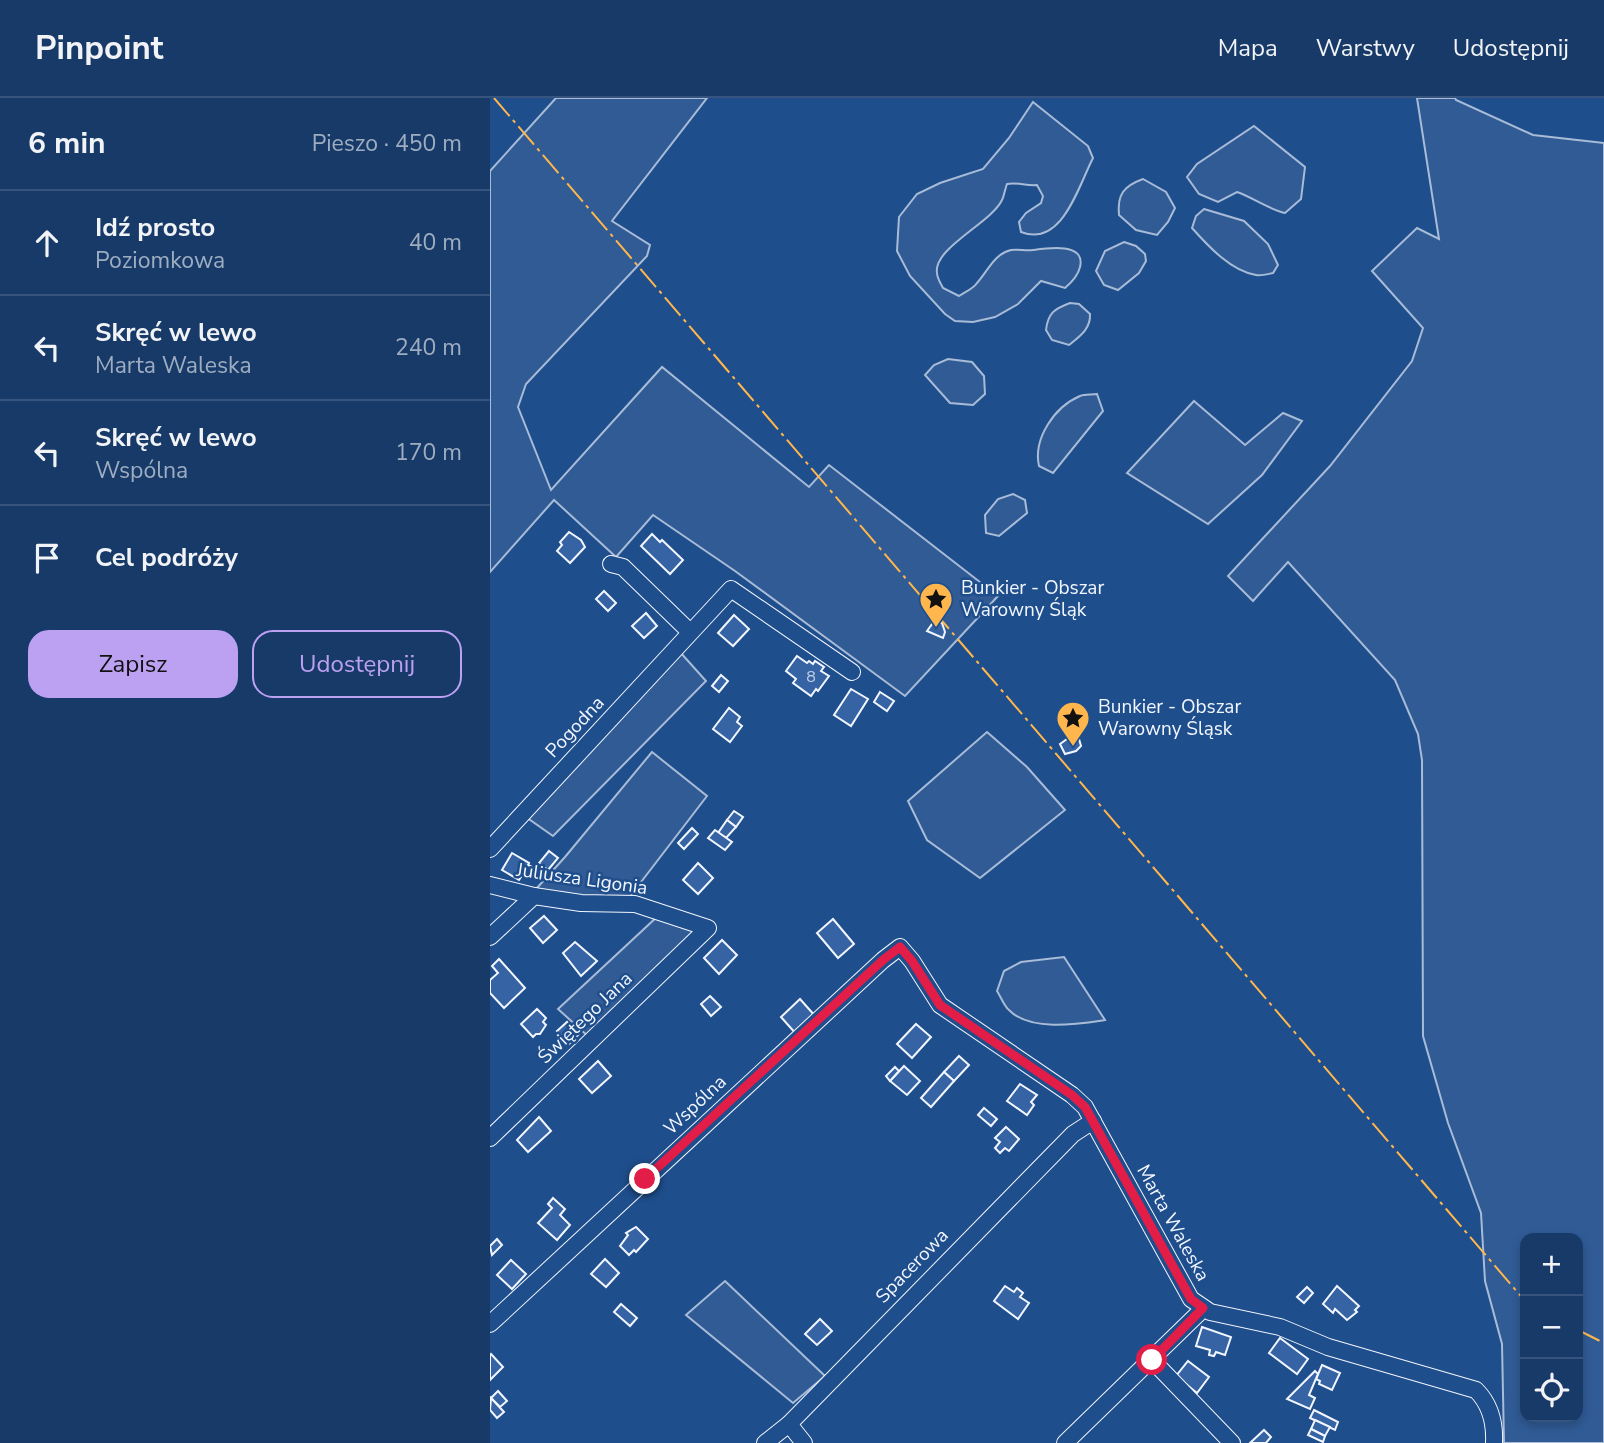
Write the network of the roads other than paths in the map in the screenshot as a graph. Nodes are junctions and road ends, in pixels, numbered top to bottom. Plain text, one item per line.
1 (611, 564) dead end
2 (690, 632) junction
3 (852, 673) dead end
4 (490, 849) edge
5 (490, 885) edge
6 (534, 896) junction
7 (708, 928) joint
8 (490, 937) edge
9 (900, 947) joint
10 (1093, 1121) junction
11 (490, 1138) edge
12 (1203, 1308) junction
13 (490, 1324) edge
14 (1152, 1360) junction
15 (789, 1424) junction
16 (765, 1443) edge
17 (804, 1443) edge
18 (1065, 1443) edge
19 (1232, 1443) edge
20 (1494, 1443) edge

1 - 2 street
2 - 3 street, Pogodna
2 - 4 street, Pogodna
5 - 6 street, Juliusza Ligonia
6 - 7 street, Juliusza Ligonia
6 - 8 street
7 - 11 street, Świętego Jana
9 - 10 street, Marta Waleska
9 - 13 street, Wspólna
10 - 12 street, Marta Waleska
10 - 15 street, Spacerowa
12 - 14 street
12 - 20 street, Marta Waleska
14 - 18 street
14 - 19 street
15 - 16 street, Spacerowa
15 - 17 street

